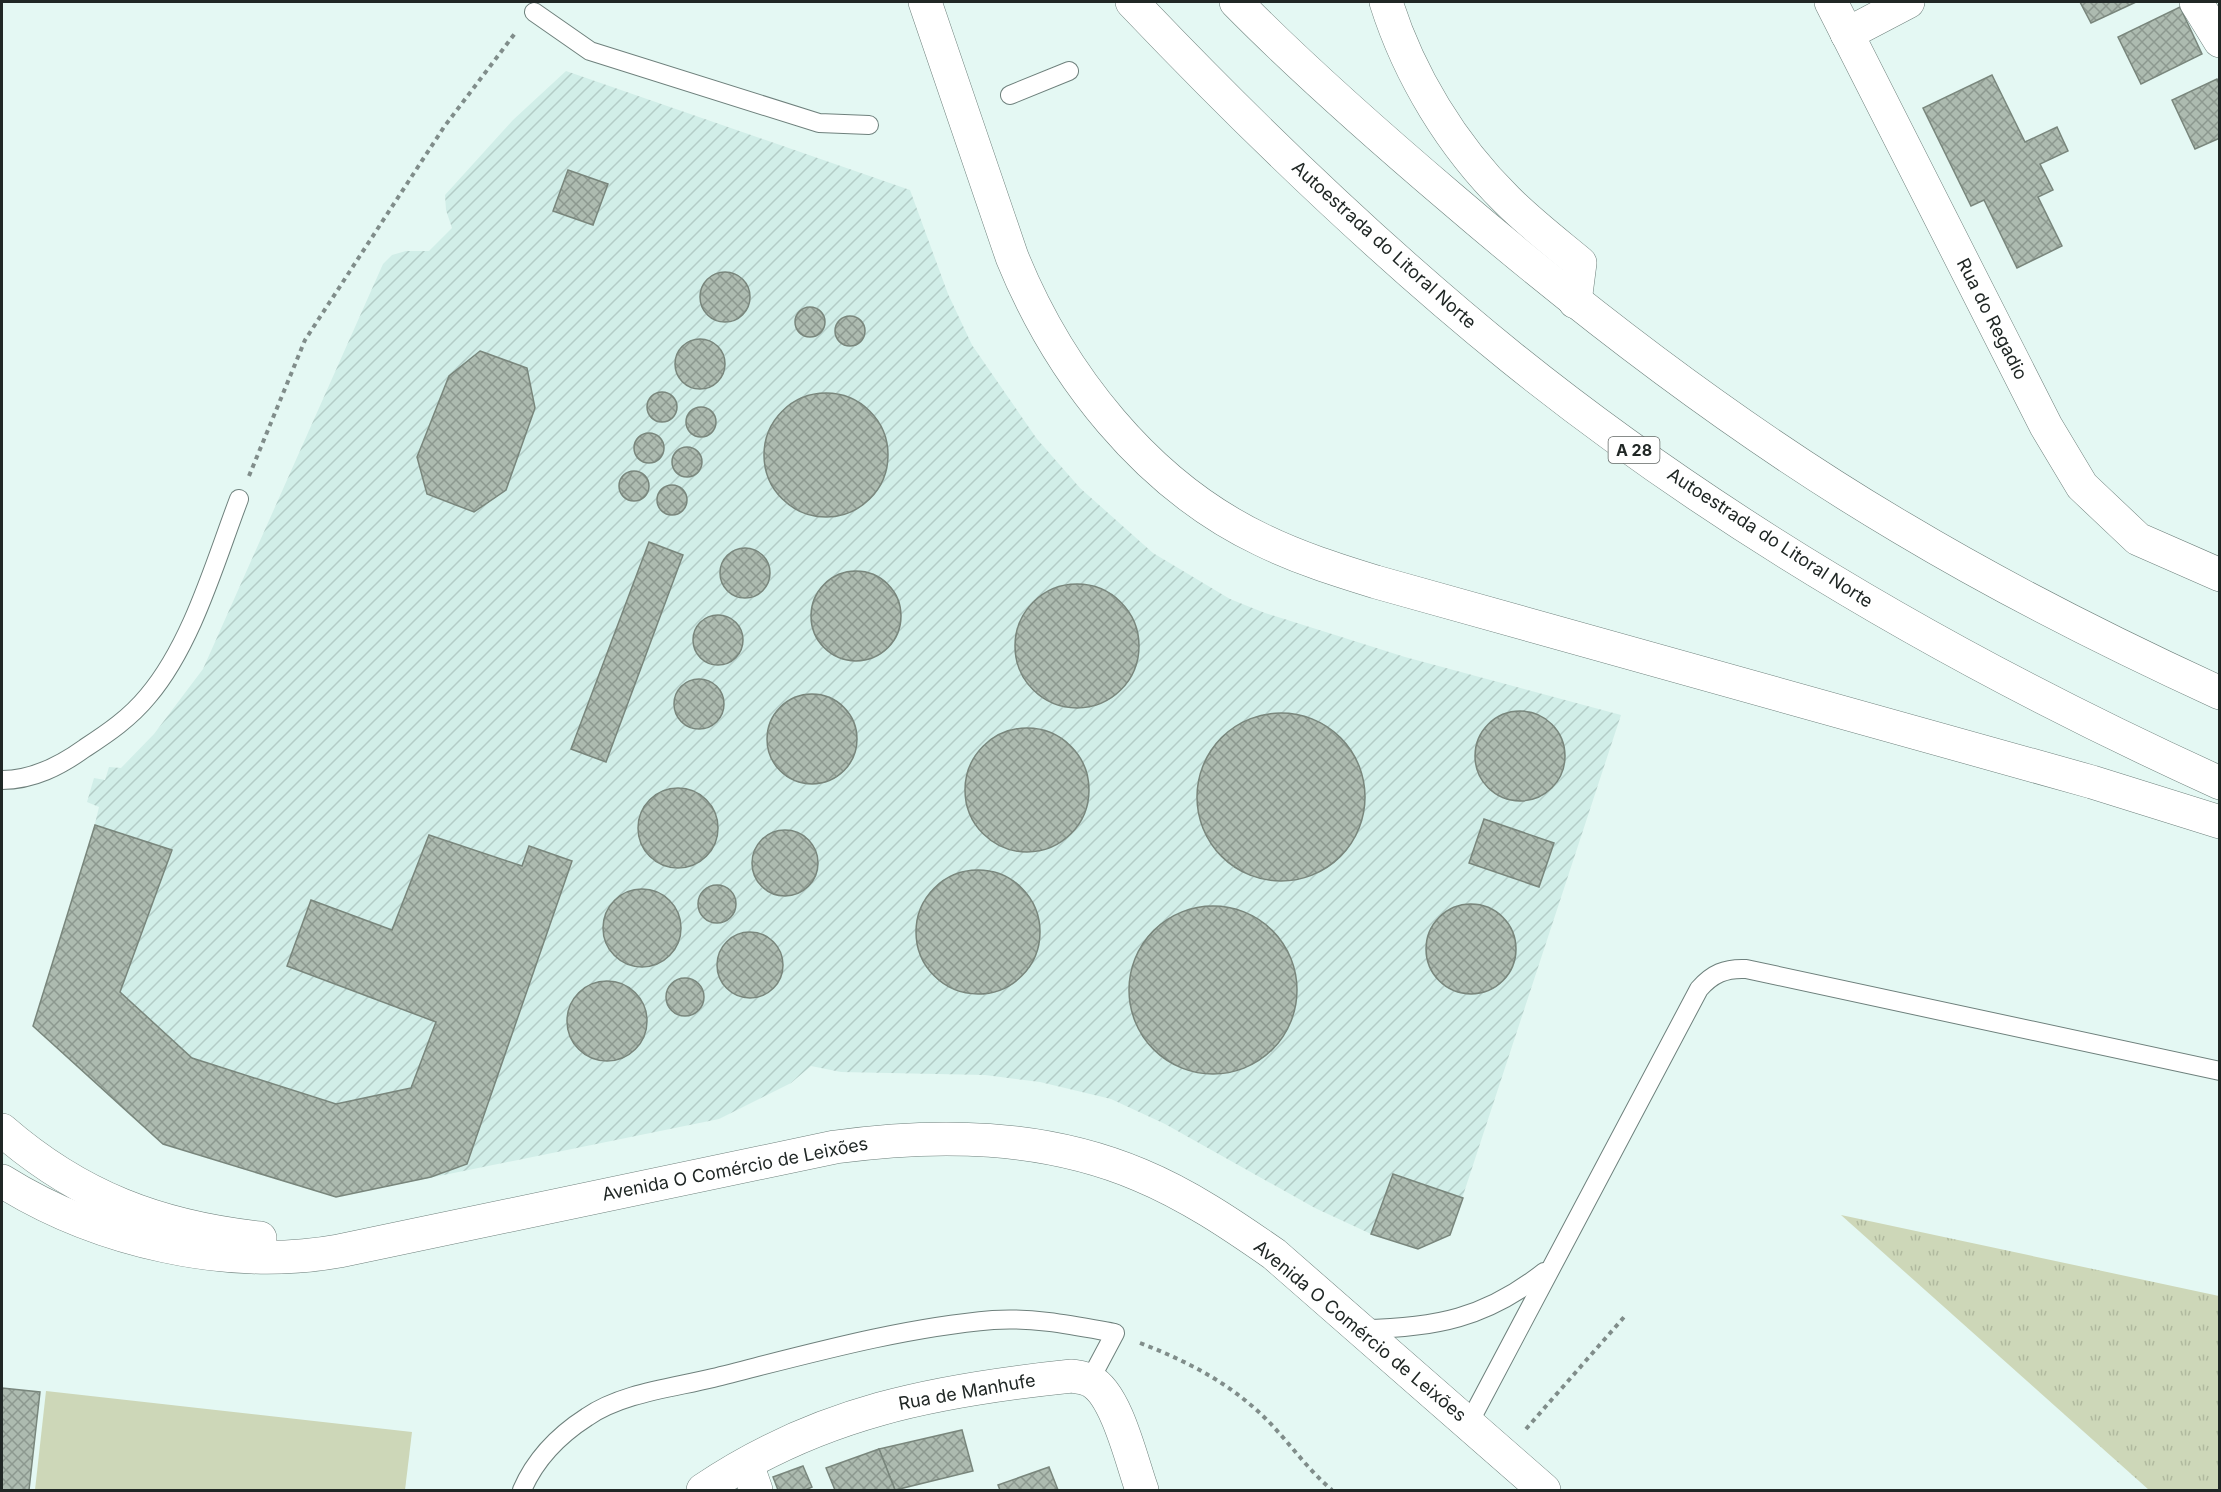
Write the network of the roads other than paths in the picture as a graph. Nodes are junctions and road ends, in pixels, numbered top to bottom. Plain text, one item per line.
1 (925, 2) edge
2 (1132, 2) edge
3 (1236, 2) edge
4 (1386, 2) edge
5 (1831, 2) edge
6 (1908, 2) edge
7 (2196, 2) edge
8 (534, 12) road end
9 (1847, 34) junction
10 (2220, 41) edge
11 (1069, 71) dead end
12 (1010, 95) dead end
13 (869, 124) dead end
14 (1575, 302) junction
15 (240, 499) road end
16 (2220, 575) edge
17 (2220, 693) edge
18 (2, 780) edge
19 (2220, 783) edge
20 (2220, 822) edge
21 (2220, 1071) edge
22 (2, 1130) edge
23 (2, 1164) edge
24 (2, 1181) edge
25 (90, 1222) junction
26 (391, 1239) junction
27 (1550, 1267) junction
28 (1362, 1329) junction
29 (1090, 1380) junction
30 (1468, 1424) junction
31 (751, 1477) edge
32 (522, 1491) edge
33 (703, 1491) edge
34 (1142, 1491) edge
35 (1544, 1491) edge

1 - 20 main road
2 - 19 main road, Autoestrada do Litoral Norte / A 28
3 - 14 main road
4 - 14 main road
5 - 9 main road, Rua do Regadio
6 - 9 main road
7 - 10 main road
8 - 13 lane
9 - 16 main road, Rua do Regadio
11 - 12 lane
14 - 17 main road
15 - 18 lane
21 - 27 lane
22 - 26 main road, Avenida O Comércio de Leixões
23 - 25 lane
24 - 25 main road, Avenida O Comércio de Leixões
25 - 26 main road, Avenida O Comércio de Leixões
26 - 28 main road, Avenida O Comércio de Leixões
27 - 28 lane
27 - 30 lane
28 - 30 main road, Avenida O Comércio de Leixões
29 - 31 main road, Rua de Manhufe
29 - 32 lane
29 - 34 main road
30 - 35 main road, Avenida O Comércio de Leixões
31 - 33 main road, Rua de Manhufe

